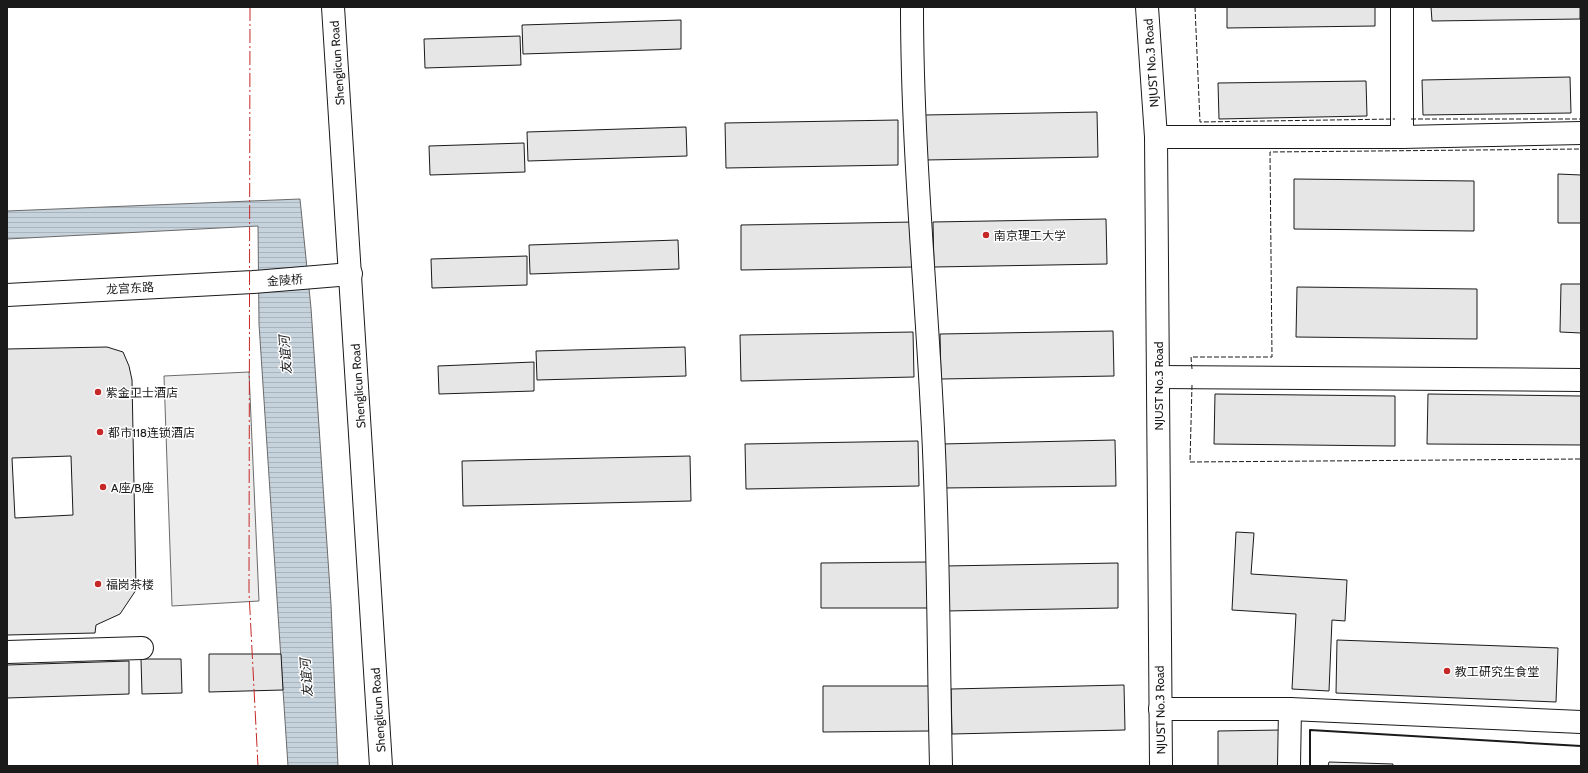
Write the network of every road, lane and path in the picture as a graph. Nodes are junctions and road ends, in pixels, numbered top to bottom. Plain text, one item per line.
1 (333, 7) edge
2 (912, 7) edge
3 (1147, 7) edge
4 (1402, 7) edge
5 (1581, 133) edge
6 (1156, 137) junction
7 (1402, 137) junction
8 (351, 274) junction
9 (253, 282) joint
10 (7, 295) edge
11 (1158, 377) junction
12 (1581, 380) edge
13 (142, 648) dead end
14 (7, 652) edge
15 (1160, 709) junction
16 (1290, 709) junction
17 (1581, 722) edge
18 (382, 766) edge
19 (941, 766) edge
20 (1161, 766) edge
21 (1289, 766) edge

1 - 8 street, Shenglicun Road
2 - 19 street
3 - 6 street, NJUST No.3 Road
4 - 7 street
5 - 7 street
6 - 7 street
6 - 11 street, NJUST No.3 Road
8 - 9 street, 金陵桥
8 - 18 street, Shenglicun Road
9 - 10 street, 龙宫东路
11 - 12 street
11 - 15 street, NJUST No.3 Road
13 - 14 street
15 - 16 street
15 - 20 street, NJUST No.3 Road
16 - 17 street
16 - 21 street

